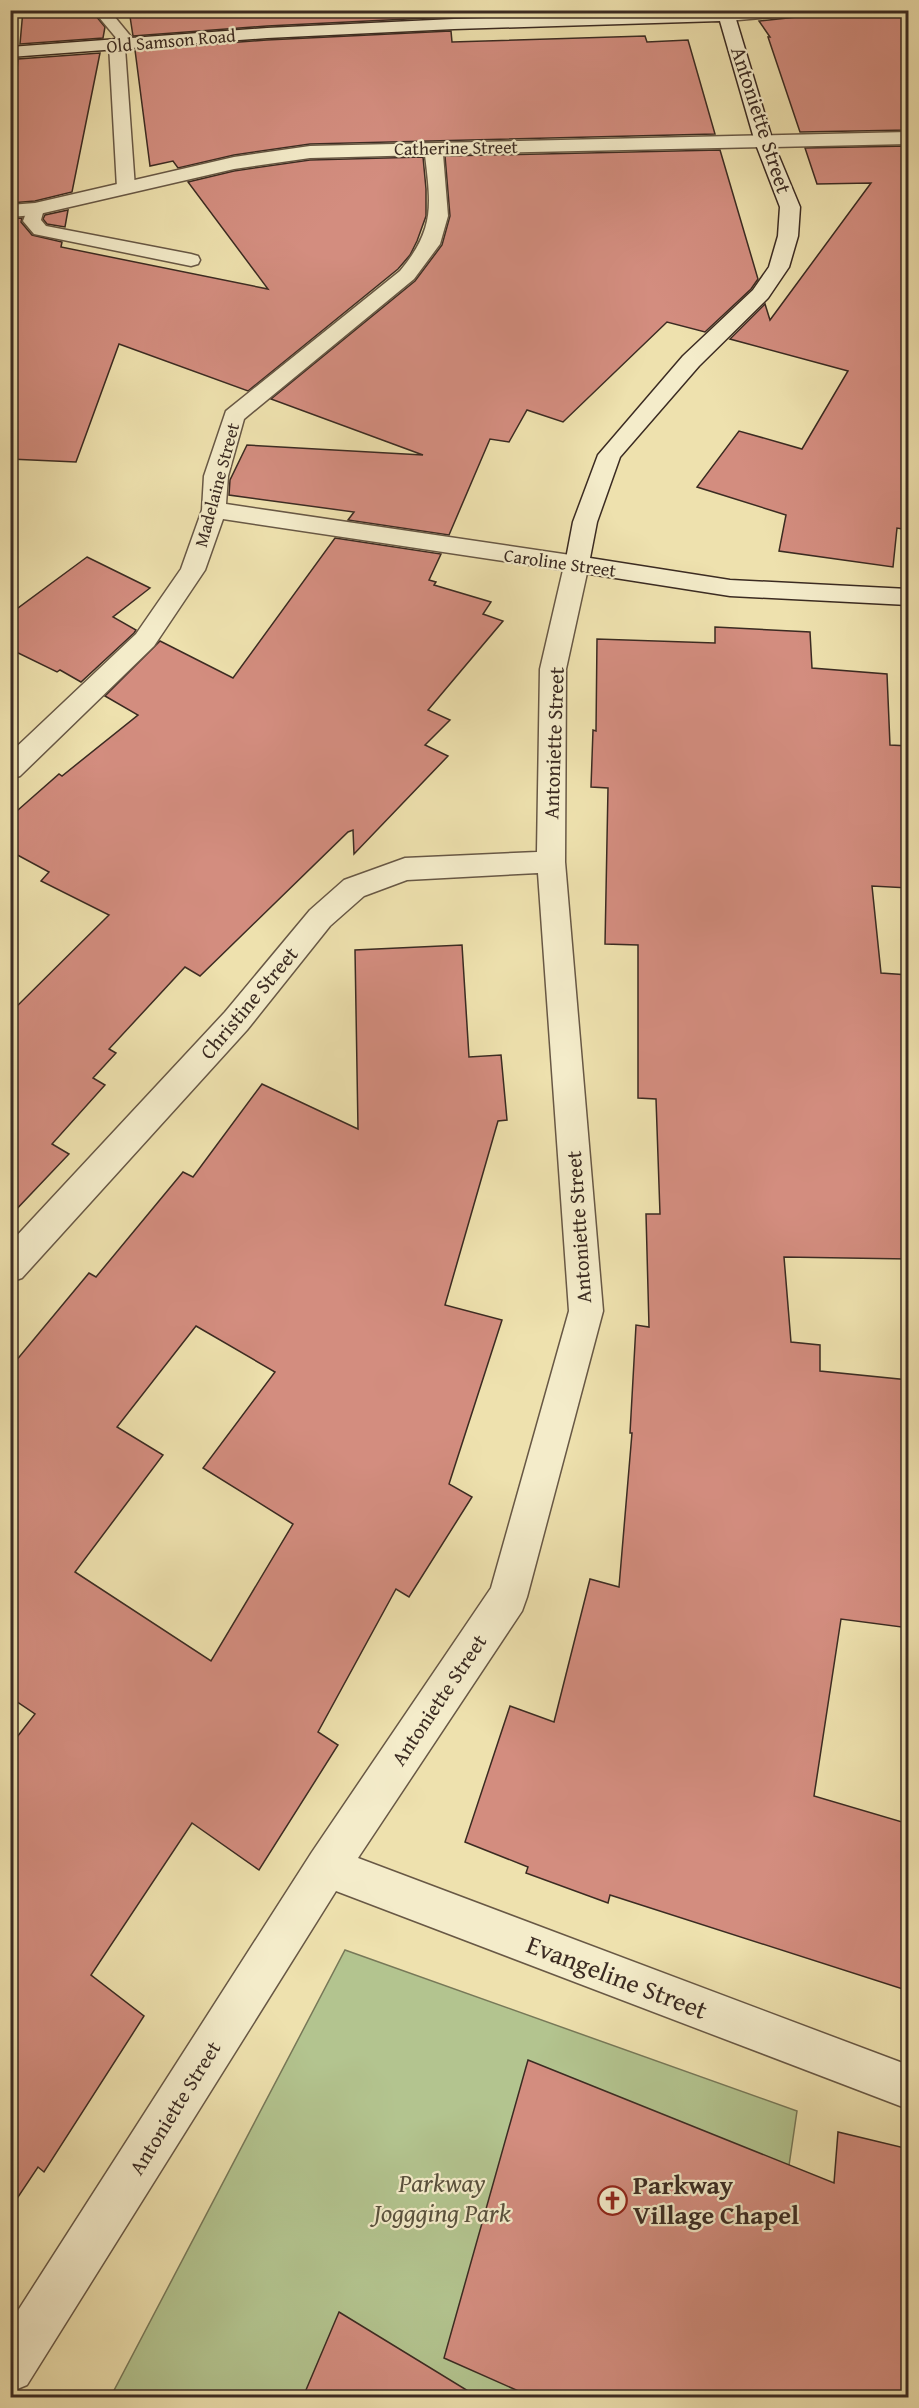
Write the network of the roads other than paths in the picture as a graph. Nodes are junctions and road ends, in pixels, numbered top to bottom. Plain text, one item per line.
1 (100, 10) edge
2 (797, 10) edge
3 (727, 16) junction
4 (123, 45) junction
5 (10, 52) edge
6 (909, 138) edge
7 (765, 142) junction
8 (433, 148) junction
9 (126, 188) junction
10 (35, 209) junction
11 (10, 211) edge
12 (191, 260) dead end
13 (213, 510) junction
14 (577, 564) junction
15 (909, 597) edge
16 (10, 769) edge
17 (551, 862) junction
18 (10, 1267) edge
19 (327, 1867) junction
20 (909, 2087) edge
21 (10, 2368) edge

1 - 4 lane
2 - 3 street, Old Samson Road
3 - 4 street, Old Samson Road
3 - 7 street, Antoniette Street
4 - 5 street, Old Samson Road
4 - 9 lane
6 - 7 street, Catherine Street
7 - 8 street, Catherine Street
7 - 14 street, Antoniette Street
8 - 9 street, Catherine Street
8 - 13 street, Madelaine Street
9 - 10 street, Catherine Street
10 - 11 street, Catherine Street
10 - 12 lane
13 - 14 street, Caroline Street
13 - 16 street, Madelaine Street
14 - 15 street, Caroline Street
14 - 17 street, Antoniette Street
17 - 18 street, Christine Street
17 - 19 street, Antoniette Street
19 - 20 street, Evangeline Street
19 - 21 street, Antoniette Street

